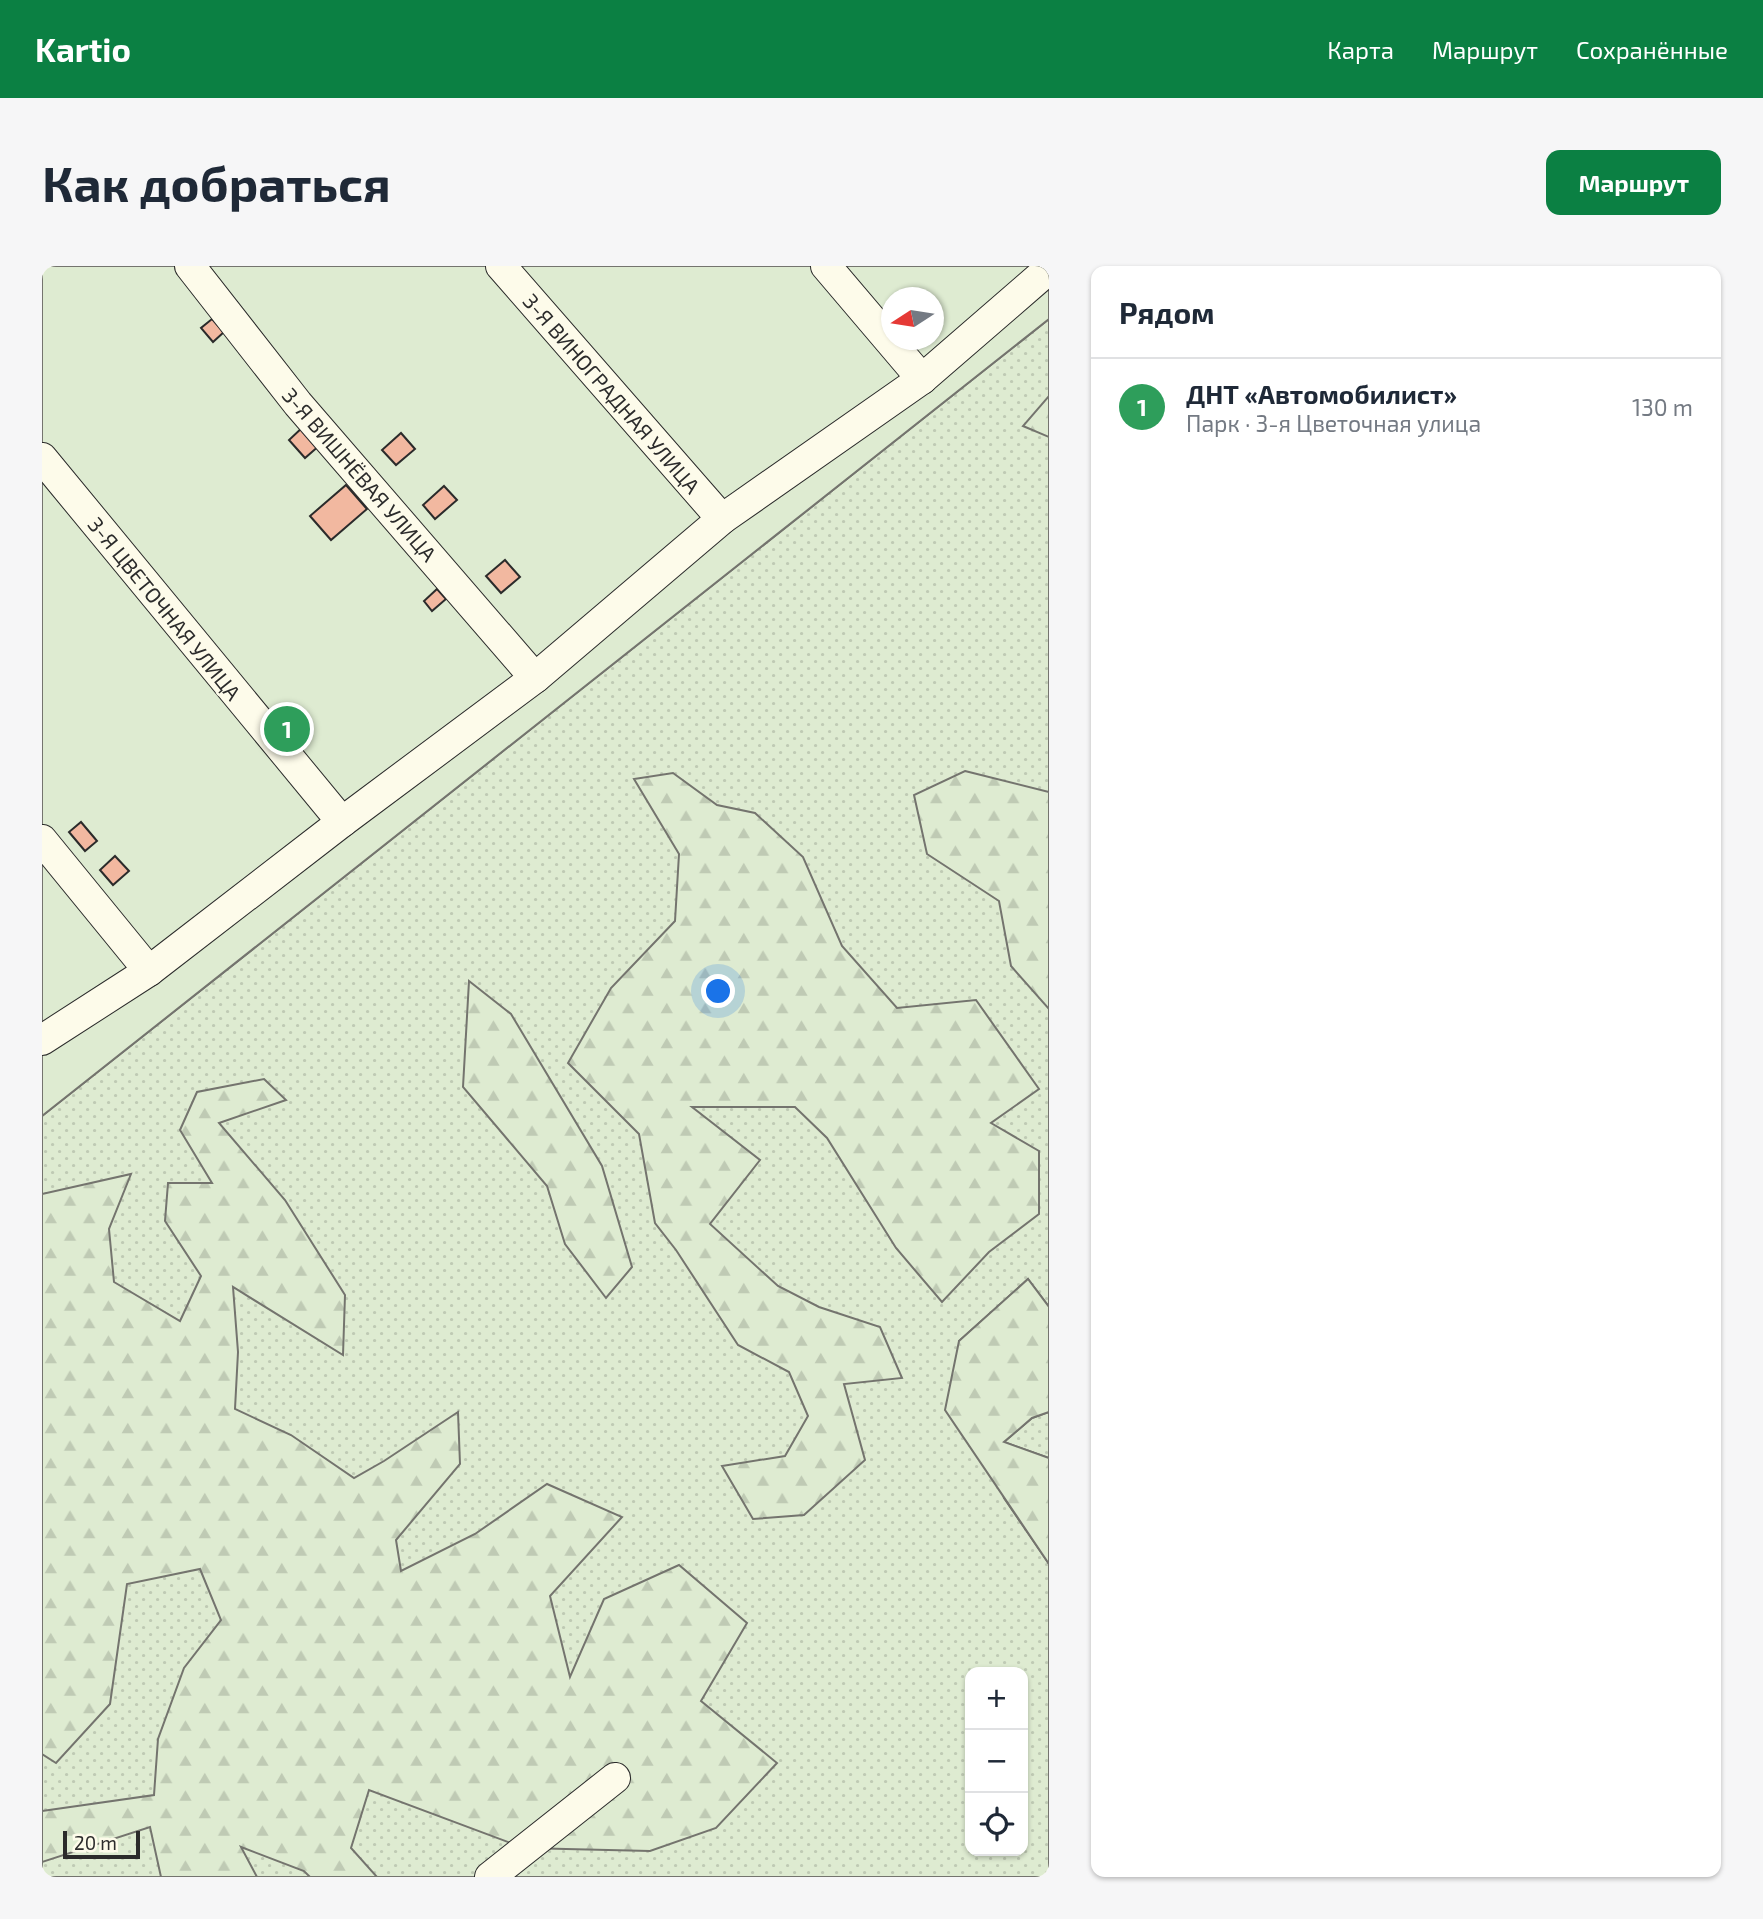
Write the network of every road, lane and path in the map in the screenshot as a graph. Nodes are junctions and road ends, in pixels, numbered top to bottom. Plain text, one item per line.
1 (190, 266) edge
2 (501, 266) edge
3 (826, 266) edge
4 (1049, 269) edge
5 (922, 379) junction
6 (42, 458) edge
7 (722, 519) junction
8 (535, 678) junction
9 (342, 822) junction
10 (42, 840) edge
11 (149, 971) junction
12 (42, 1040) edge
13 (615, 1778) dead end
14 (490, 1877) edge

1 - 8 street, 3-Я ВИШНЁВАЯ УЛИЦА
2 - 7 street, 3-Я ВИНОГРАДНАЯ УЛИЦА
3 - 5 street
4 - 5 street
5 - 7 street
6 - 9 street, 3-Я ЦВЕТОЧНАЯ УЛИЦА
7 - 8 street
8 - 9 street
9 - 11 street
10 - 11 street
11 - 12 street
13 - 14 street

